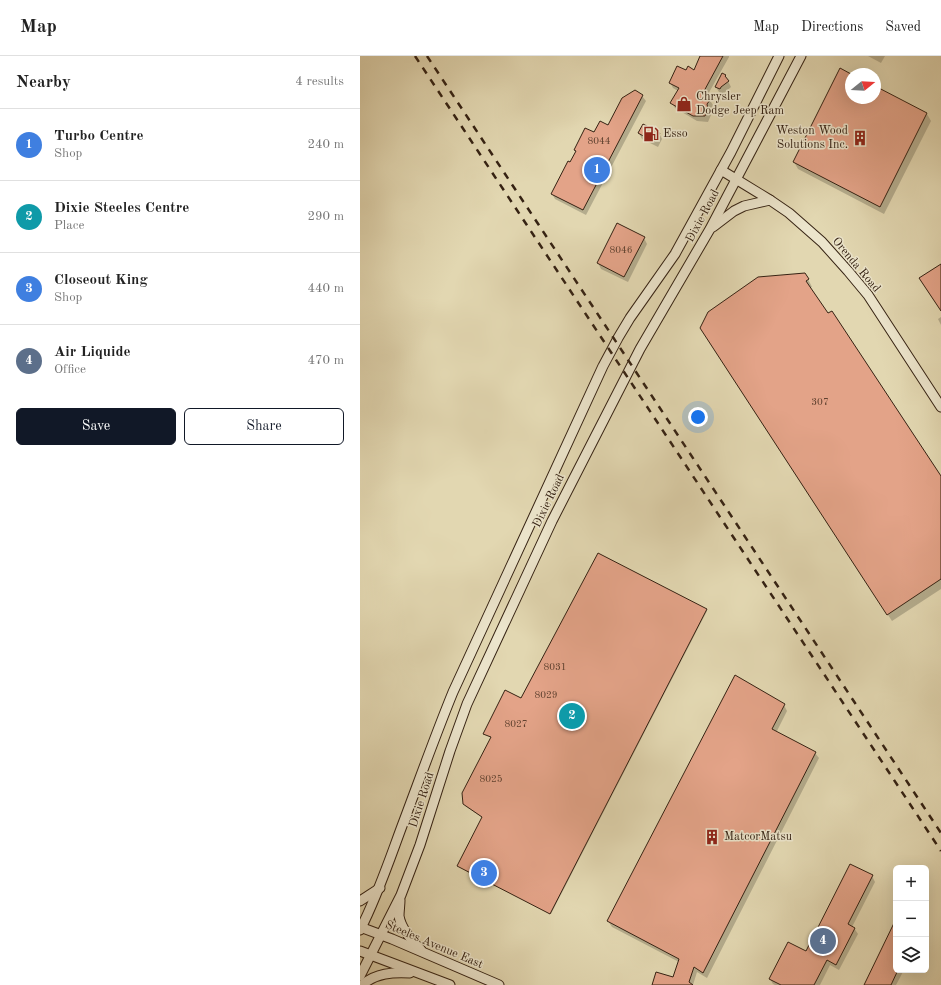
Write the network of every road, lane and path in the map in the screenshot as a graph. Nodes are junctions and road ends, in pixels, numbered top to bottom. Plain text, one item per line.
1 (779, 56) edge
2 (801, 56) edge
3 (721, 170) junction
4 (737, 179) junction
5 (770, 200) junction
6 (710, 229) junction
7 (941, 407) edge
8 (380, 888) junction
9 (401, 895) junction
10 (360, 901) edge
11 (360, 929) edge
12 (381, 935) junction
13 (360, 951) edge
14 (425, 954) junction
15 (371, 955) junction
16 (418, 973) junction
17 (360, 976) edge
18 (362, 985) edge
19 (450, 985) edge
20 (500, 985) edge

1 - 3 main road, Dixie Road
2 - 4 main road, Dixie Road
3 - 4 main road, Orenda Road
3 - 8 main road, Dixie Road
4 - 5 main road, Orenda Road
4 - 6 main road, Dixie Road
5 - 6 main road
5 - 7 main road, Orenda Road
6 - 9 main road, Dixie Road
8 - 10 main road
8 - 11 main road, Dixie Road
9 - 12 main road, Dixie Road
9 - 14 main road
11 - 12 main road, Steeles Avenue East
12 - 14 main road, Steeles Avenue East
12 - 15 main road, Dixie Road
13 - 15 main road
14 - 20 main road, Steeles Avenue East
15 - 16 main road
15 - 17 main road, Dixie Road
16 - 18 main road
16 - 19 main road

